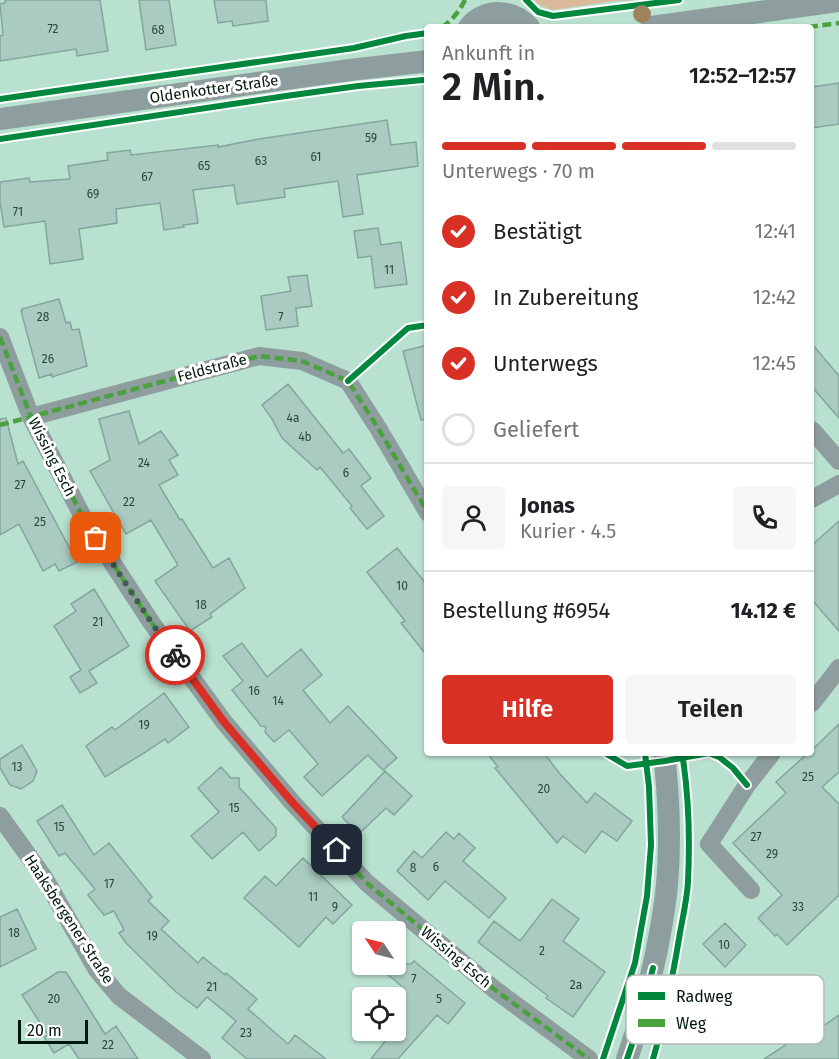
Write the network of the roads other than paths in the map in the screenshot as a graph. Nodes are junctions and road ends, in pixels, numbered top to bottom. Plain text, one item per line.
1 (839, 1) edge
2 (493, 6) edge
3 (473, 24) edge
4 (526, 24) edge
5 (673, 24) edge
6 (424, 61) edge
7 (0, 119) edge
8 (0, 337) edge
9 (31, 417) junction
10 (814, 432) edge
11 (839, 461) edge
12 (839, 484) edge
13 (814, 499) edge
14 (424, 506) edge
15 (839, 668) edge
16 (814, 700) edge
17 (664, 756) edge
18 (770, 756) edge
19 (0, 816) edge
20 (751, 890) dead end
21 (651, 975) edge
22 (632, 1044) edge
23 (202, 1059) edge
24 (589, 1059) edge
25 (627, 1059) edge

1 - 5 street
2 - 3 street
2 - 4 street
6 - 7 street, Oldenkotter Straße
8 - 9 street, Wissing Esch
9 - 14 street, Feldstraße
9 - 24 street, Wissing Esch
10 - 11 street
12 - 13 street
15 - 16 street
17 - 21 street
18 - 20 street
19 - 23 street, Haaksbergener Straße
22 - 25 street

